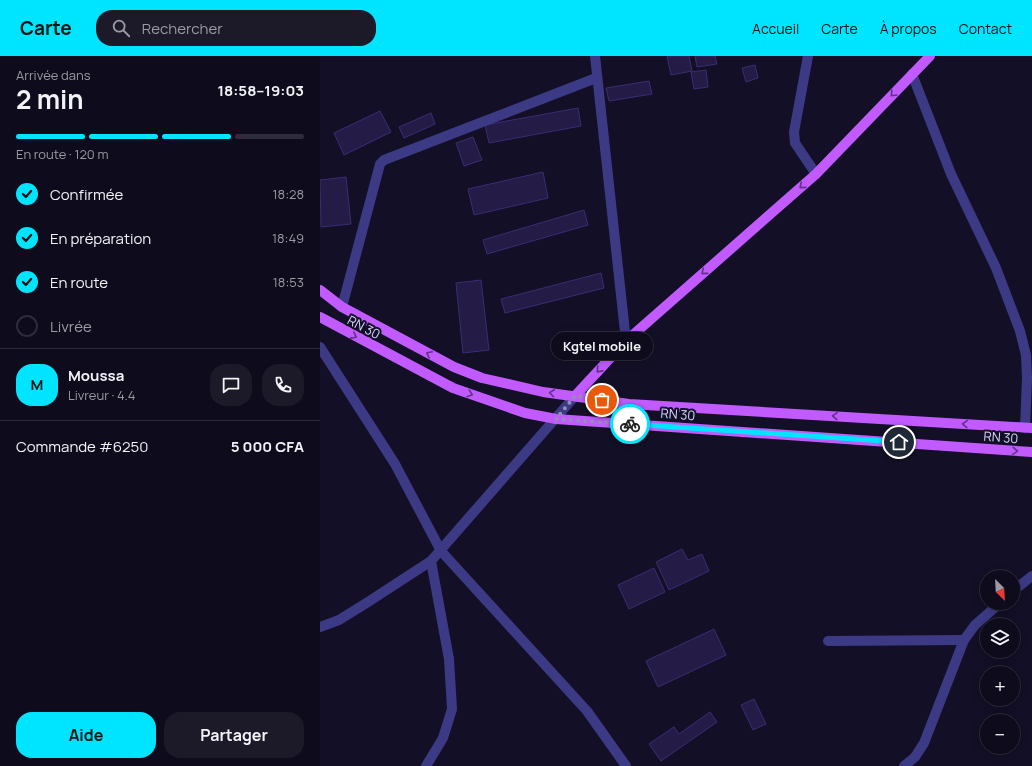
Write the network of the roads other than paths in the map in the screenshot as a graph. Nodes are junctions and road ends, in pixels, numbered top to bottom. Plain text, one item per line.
1 (595, 56) edge
2 (808, 56) edge
3 (930, 56) edge
4 (912, 74) junction
5 (596, 78) junction
6 (816, 174) junction
7 (320, 290) edge
8 (342, 307) junction
9 (320, 317) edge
10 (626, 341) junction
11 (320, 348) edge
12 (575, 396) junction
13 (556, 419) junction
14 (1028, 428) edge
15 (1032, 452) edge
16 (441, 551) junction
17 (431, 561) junction
18 (1032, 576) edge
19 (1020, 585) edge
20 (992, 610) edge
21 (320, 627) edge
22 (964, 640) junction
23 (828, 641) dead end
24 (426, 766) edge
25 (626, 766) edge
26 (904, 766) edge

1 - 5 street
2 - 6 street
3 - 4 main road
4 -> 6 main road
4 - 14 street
5 - 8 street
5 - 10 street
6 -> 10 main road
7 - 8 main road, RN 30
12 -> 8 main road, RN 30
9 -> 13 main road, RN 30 / RN 30
10 -> 12 main road
11 - 16 street
12 - 13 street
14 -> 12 main road, RN 30
13 -> 15 main road, RN 30 / RN 30
13 - 16 street
16 - 17 street
16 - 25 street
17 - 21 street
17 - 24 street
18 - 19 street
20 - 22 street
22 - 23 street
22 - 26 street

